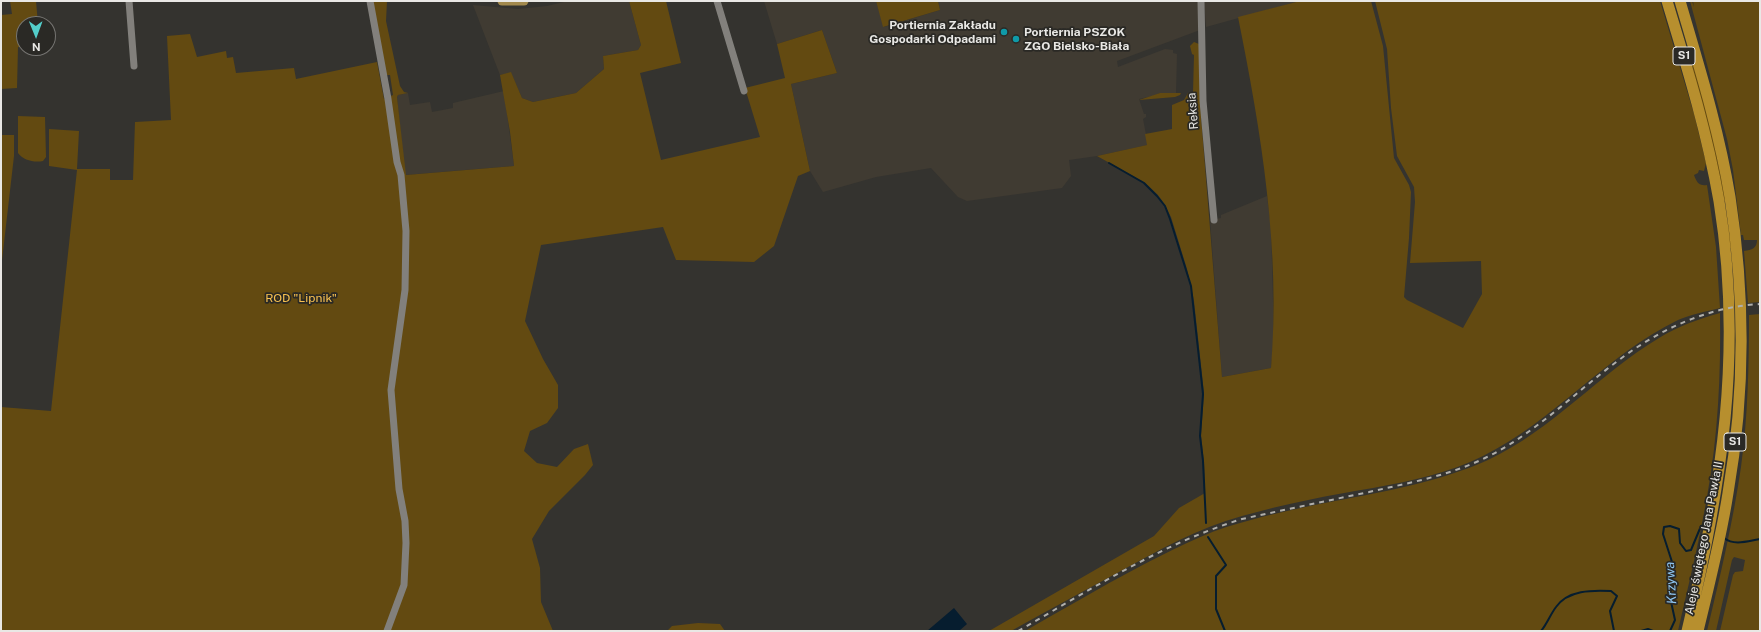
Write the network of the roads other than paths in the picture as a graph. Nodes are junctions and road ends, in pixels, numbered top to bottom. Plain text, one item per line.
1 (129, 1) edge
2 (370, 1) edge
3 (502, 1) edge
4 (524, 1) edge
5 (717, 1) edge
6 (1201, 1) edge
7 (1667, 1) edge
8 (1680, 1) edge
9 (1686, 1) edge
10 (1698, 60) junction
11 (134, 66) dead end
12 (744, 91) dead end
13 (1214, 220) dead end
14 (1731, 251) junction
15 (387, 631) edge
16 (1687, 631) edge
17 (1698, 631) edge

1 - 11 street
2 - 15 street
3 - 4 main road
5 - 12 street
6 - 13 street, Reksia
7 - 14 highway, Aleje świętego Jana Pawła II / S1
8 - 10 highway, Aleje świętego Jana Pawła II / S1
9 - 10 highway
10 - 14 highway, Aleje świętego Jana Pawła II / S1
14 - 16 highway, Aleje świętego Jana Pawła II / S1
14 - 17 highway, Aleje świętego Jana Pawła II / S1

